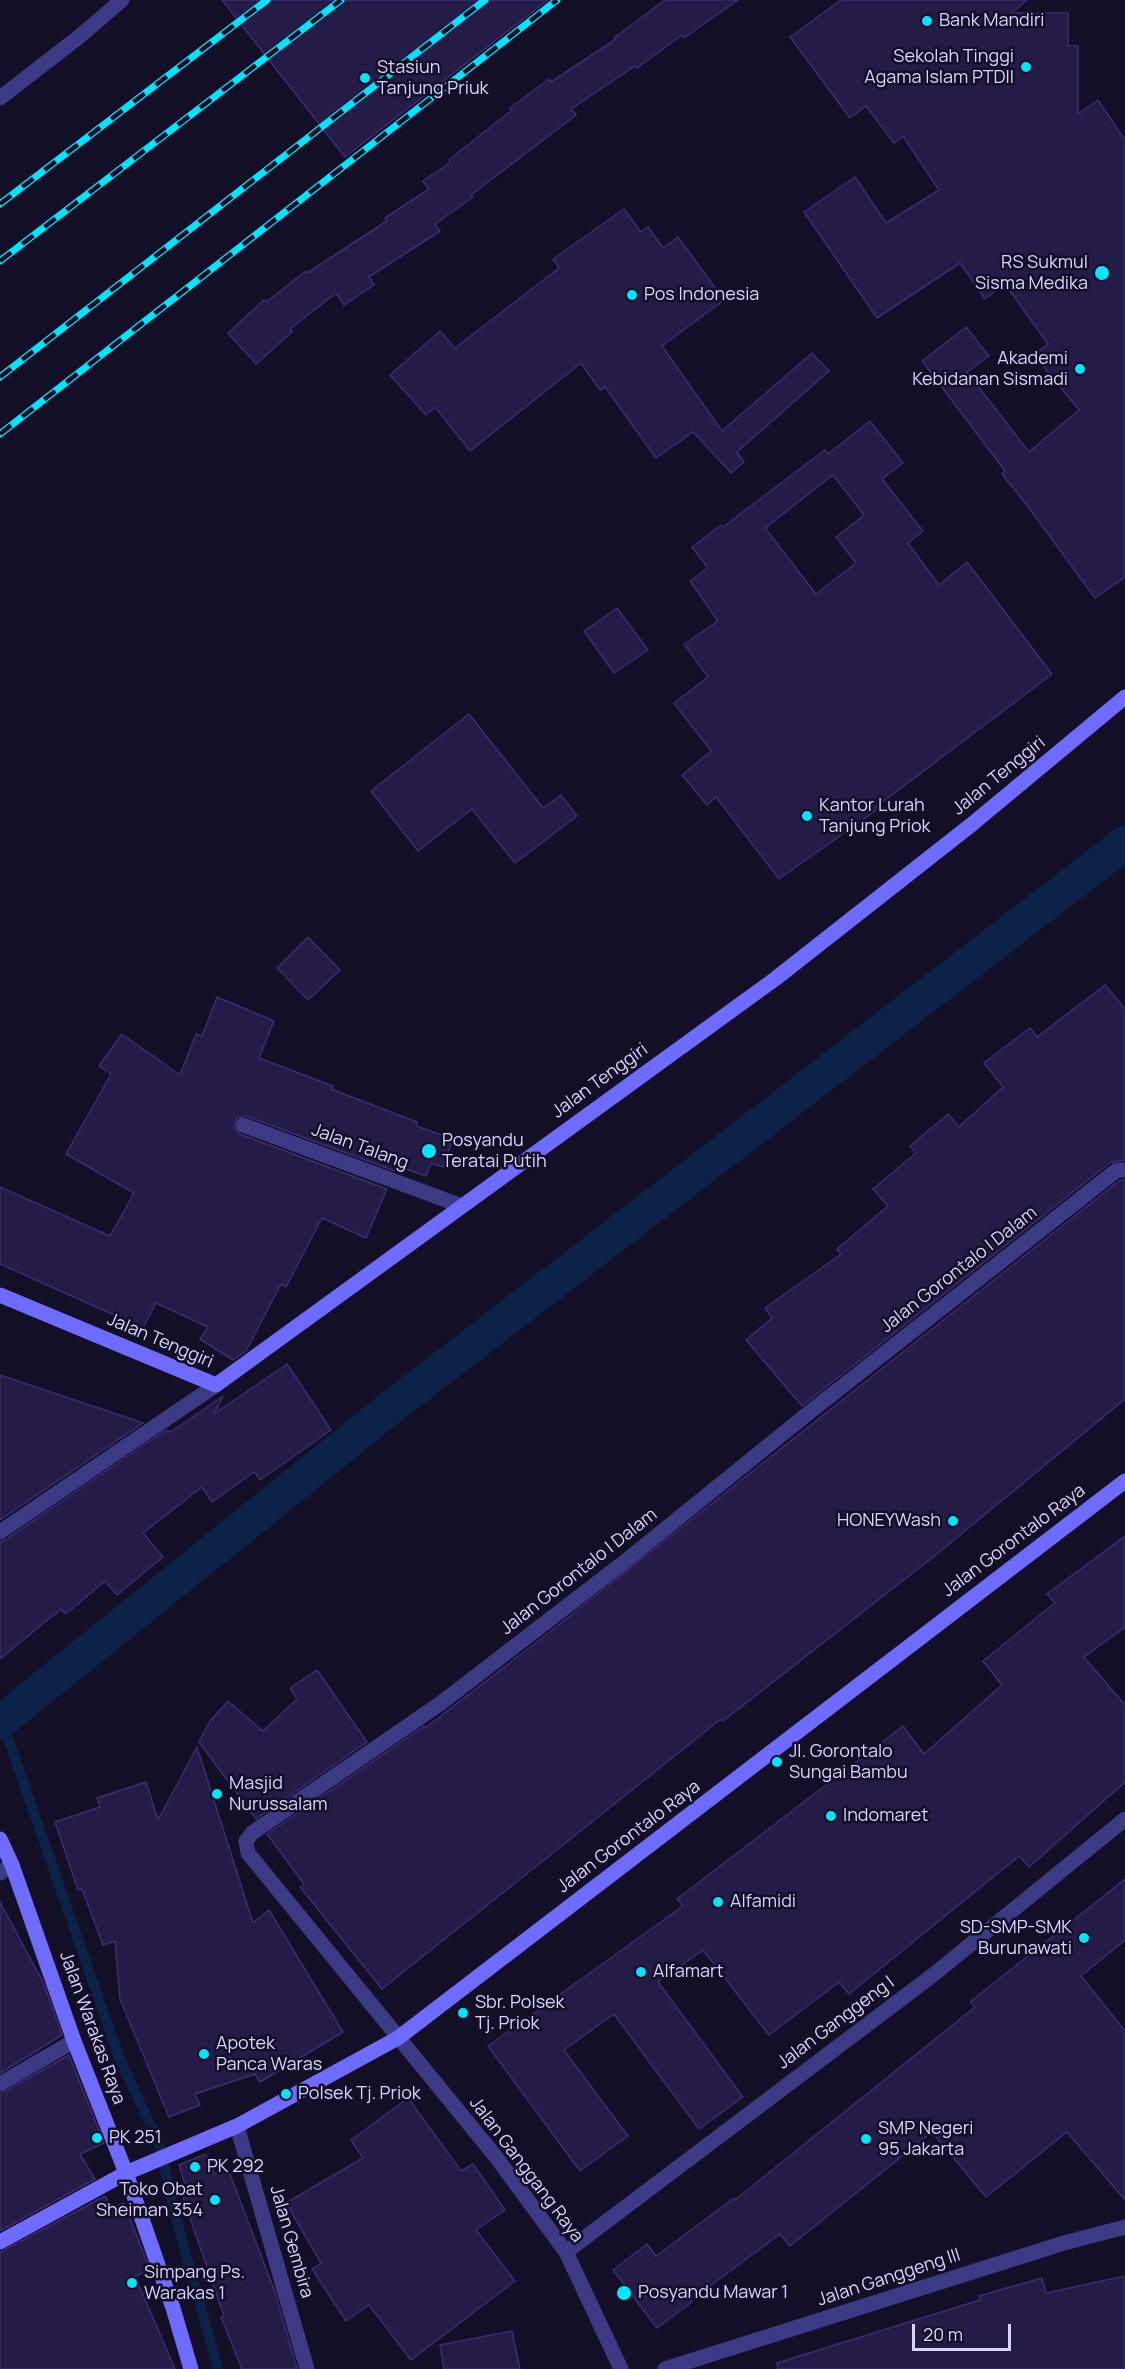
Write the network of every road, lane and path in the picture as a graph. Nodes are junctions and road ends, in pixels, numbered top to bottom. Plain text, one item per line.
1 (122, 0) edge
2 (0, 98) edge
3 (1125, 697) edge
4 (243, 1125) dead end
5 (1125, 1170) edge
6 (462, 1206) junction
7 (0, 1295) edge
8 (216, 1385) junction
9 (1125, 1480) edge
10 (0, 1532) edge
11 (1125, 1819) edge
12 (0, 1839) edge
13 (6, 1869) edge
14 (398, 2038) junction
15 (74, 2041) junction
16 (0, 2084) edge
17 (237, 2126) junction
18 (126, 2174) junction
19 (1125, 2227) edge
20 (0, 2241) edge
21 (566, 2252) junction
22 (191, 2369) edge
23 (308, 2369) edge
24 (621, 2369) edge
25 (665, 2369) edge

1 - 2 street
3 - 6 street, Jalan Tenggiri
4 - 6 street, Jalan Talang
5 - 14 street, Jalan Gorontalo I Dalam
6 - 8 street, Jalan Tenggiri
7 - 8 street, Jalan Tenggiri
8 - 10 street
9 - 14 street, Jalan Gorontalo Raya
11 - 21 street, Jalan Ganggeng I
12 - 13 street, Jalan Warakas Raya
13 - 15 street, Jalan Warakas Raya
14 - 17 street, Jalan Gorontalo Raya
14 - 21 street, Jalan Ganggang Raya
15 - 16 street
15 - 18 street, Jalan Warakas Raya
17 - 18 street, Jalan Gorontalo Raya
17 - 23 street, Jalan Gembira
18 - 20 street, Jalan Gorontalo Raya
18 - 22 street, Jalan Warakas Raya
19 - 25 street, Jalan Ganggeng III
21 - 24 street, Jalan Ganggang Raya

